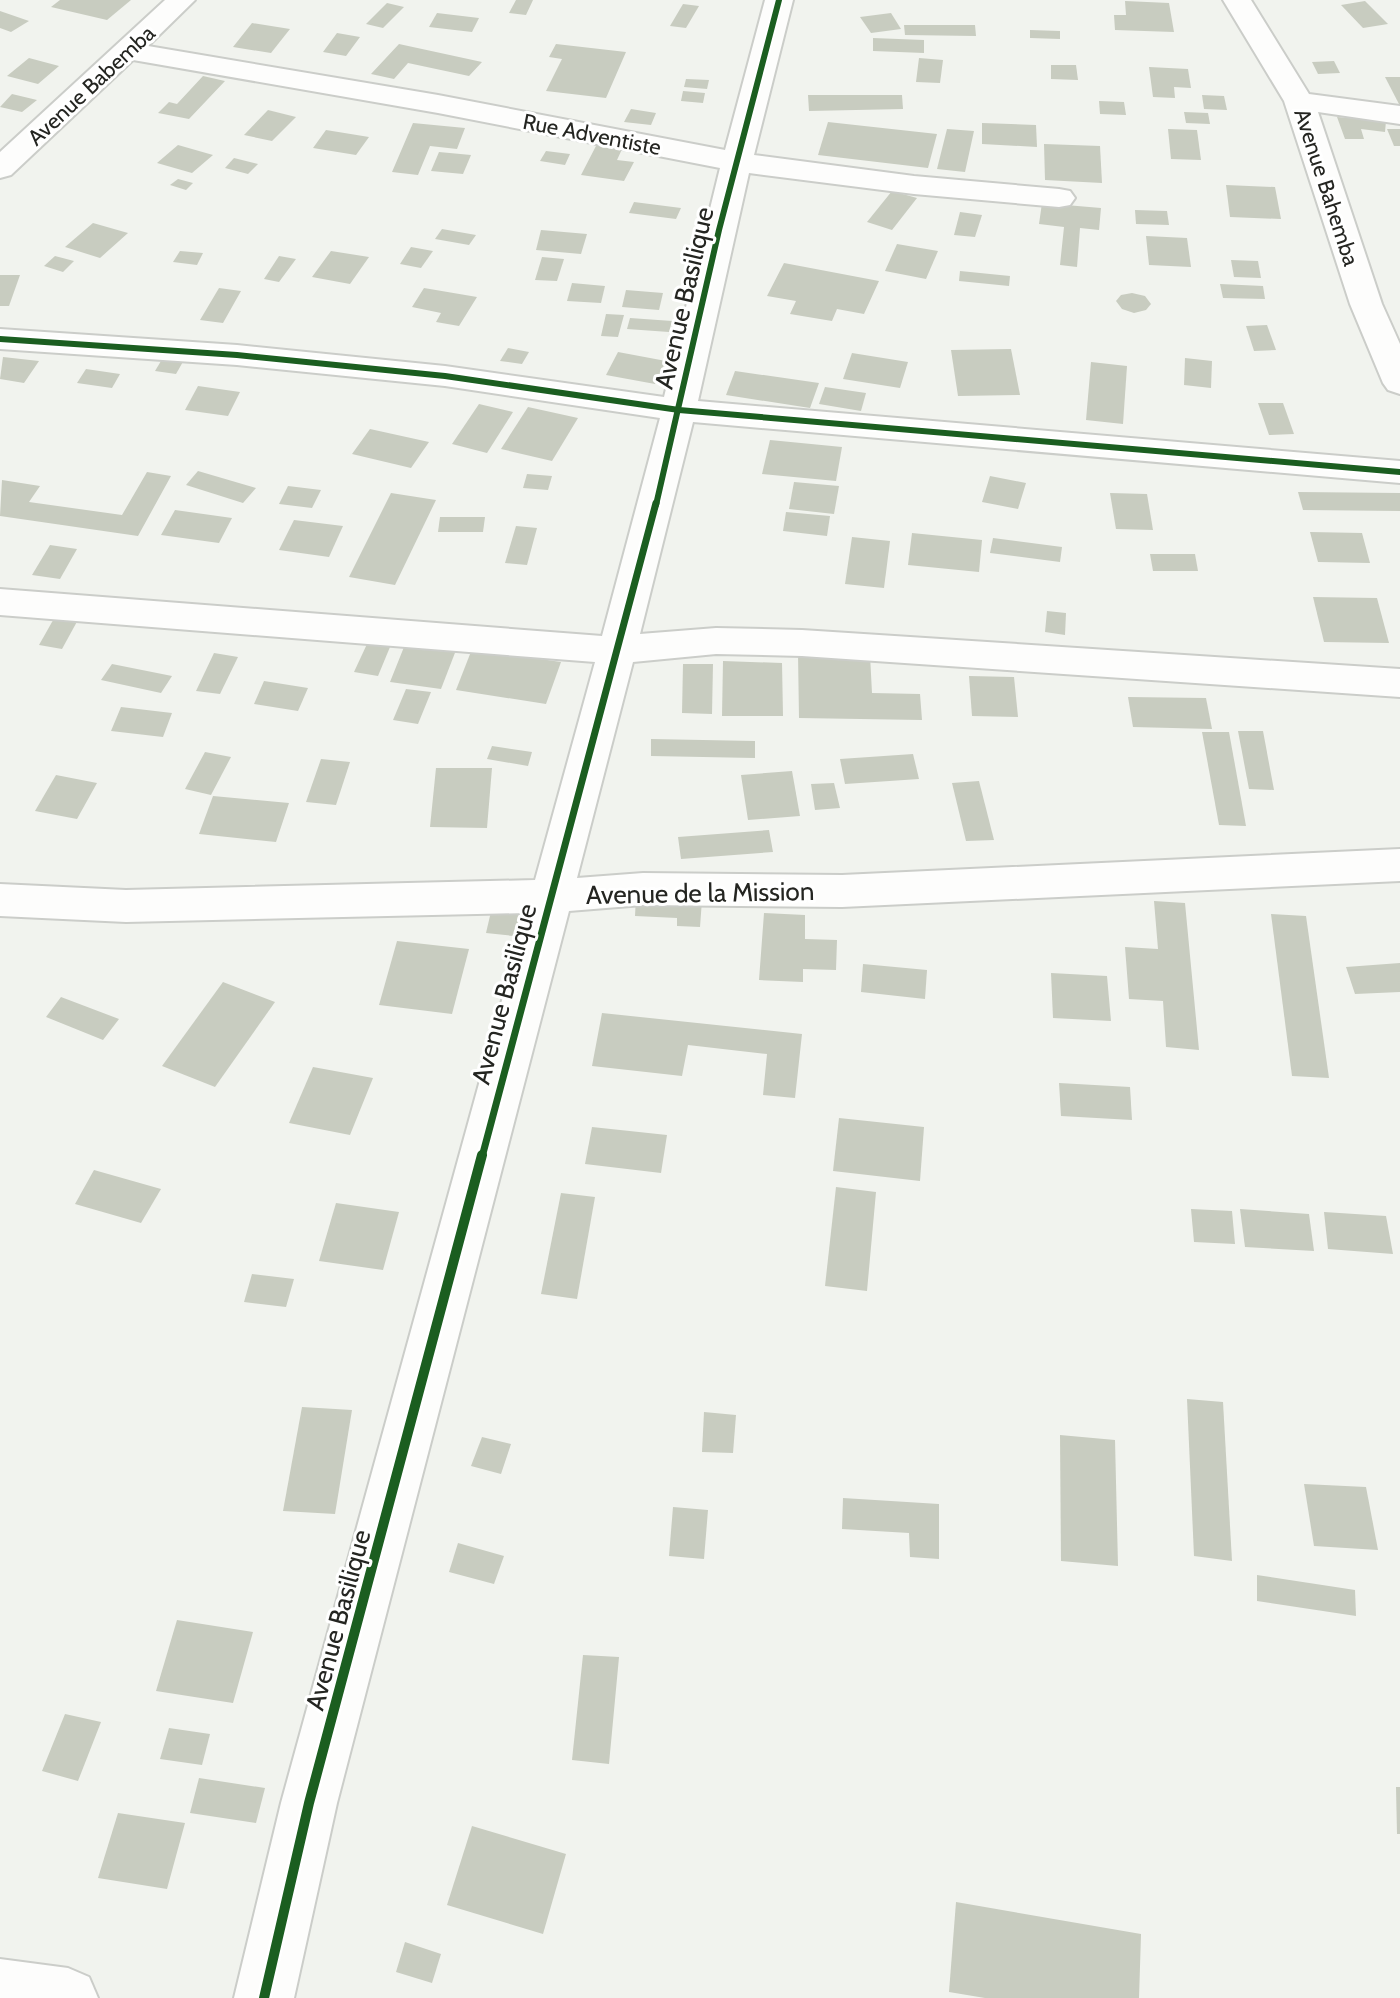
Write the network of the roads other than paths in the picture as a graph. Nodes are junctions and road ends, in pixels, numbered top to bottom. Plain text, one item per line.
1 (181, 0) edge
2 (779, 0) edge
3 (1237, 0) edge
4 (128, 51) junction
5 (1299, 101) junction
6 (1400, 115) edge
7 (737, 162) junction
8 (0, 169) edge
9 (1059, 198) dead end
10 (1366, 304) junction
11 (1400, 309) edge
12 (0, 339) edge
13 (1400, 383) edge
14 (679, 410) junction
15 (1400, 472) edge
16 (0, 602) edge
17 (616, 650) junction
18 (1400, 683) edge
19 (1400, 865) edge
20 (551, 896) junction
21 (0, 900) edge
22 (0, 1989) edge
23 (68, 1998) edge
24 (264, 1998) edge

1 - 4 street, Avenue Babemba
2 - 7 street, Avenue Basilique
3 - 5 street, Avenue Bahemba
4 - 7 street, Rue Adventiste
4 - 8 street, Avenue Babemba
5 - 6 street
5 - 10 street, Avenue Bahemba
7 - 9 street, Rue Adventiste
7 - 14 street, Avenue Basilique
10 - 11 street
10 - 13 street, Avenue Bahemba
12 - 14 street
14 - 15 street
14 - 17 street, Avenue Basilique
16 - 17 street
17 - 18 street
17 - 20 street, Avenue Basilique
19 - 20 street, Avenue de la Mission
20 - 21 street, Avenue de la Mission
20 - 24 street, Avenue Basilique
22 - 23 street

